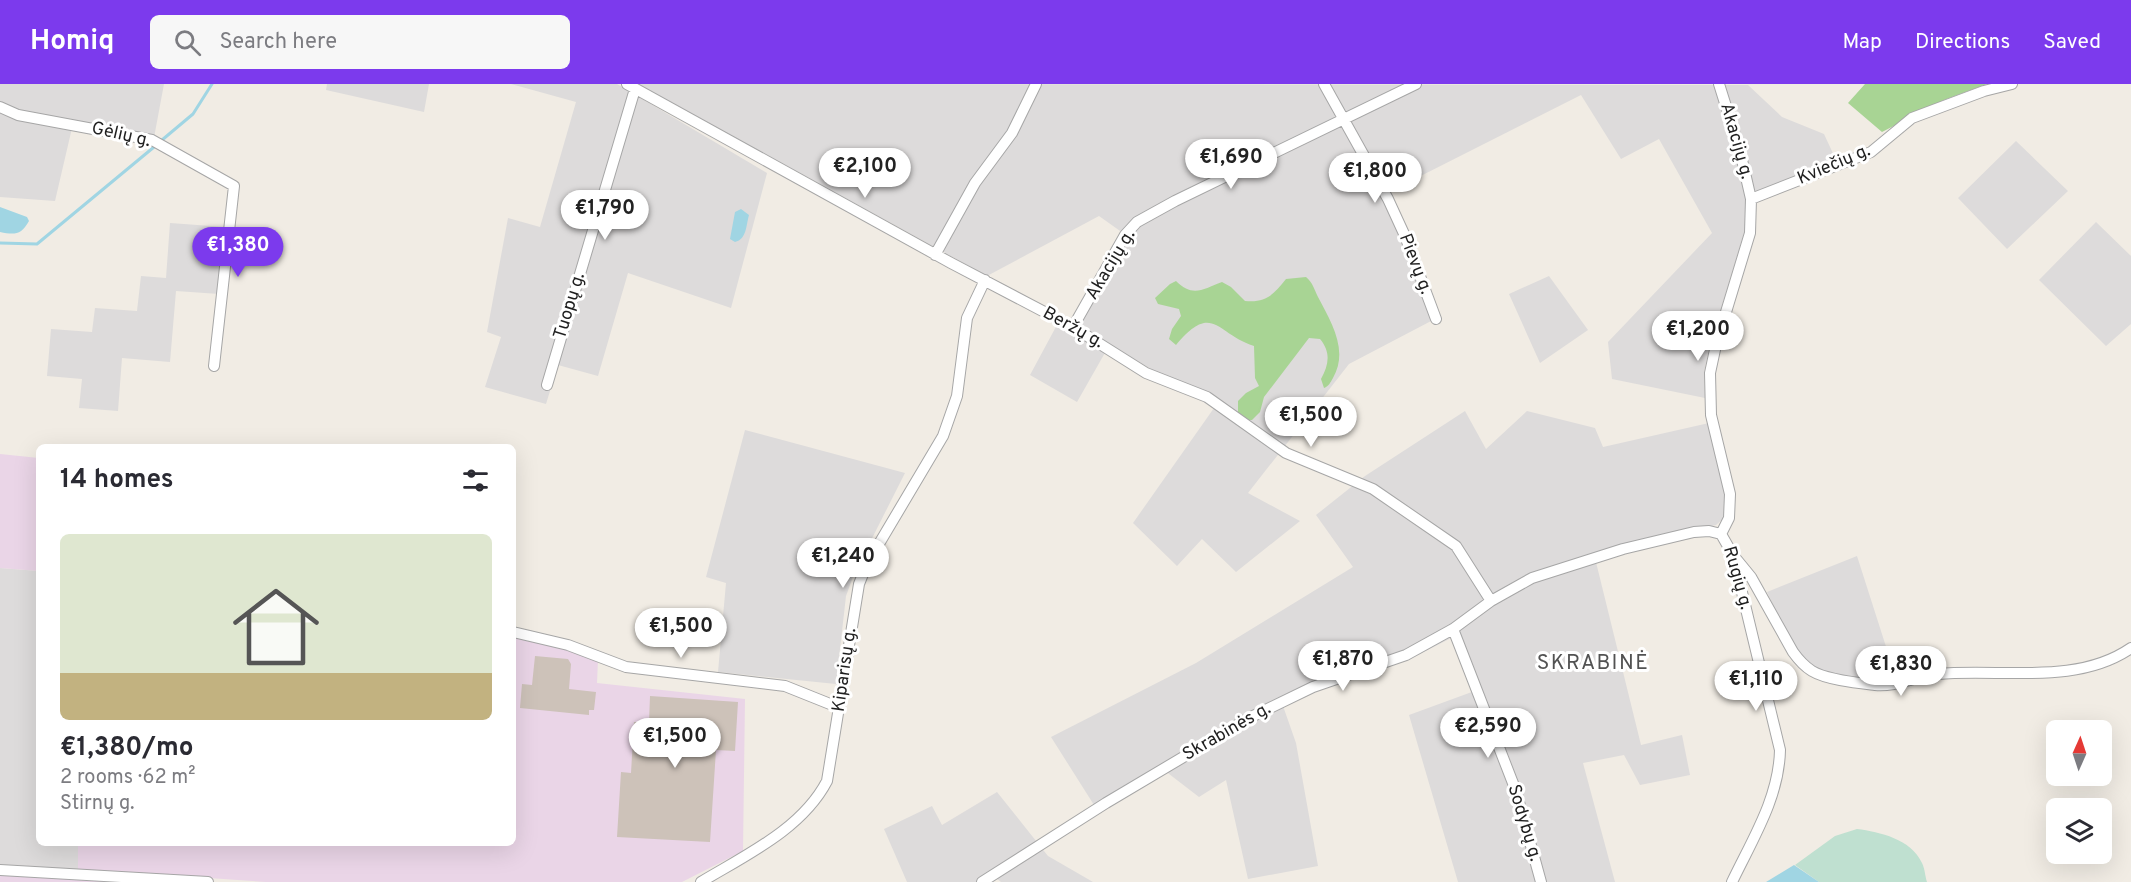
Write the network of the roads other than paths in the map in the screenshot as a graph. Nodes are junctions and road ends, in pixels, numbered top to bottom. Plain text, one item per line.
1 (1036, 84) edge
2 (1324, 84) edge
3 (1416, 84) edge
4 (1719, 84) edge
5 (2012, 84) edge
6 (631, 86) edge
7 (0, 107) edge
8 (1345, 119) junction
9 (1751, 199) junction
10 (935, 255) junction
11 (985, 280) junction
12 (1436, 319) dead end
13 (1073, 327) junction
14 (214, 366) dead end
15 (547, 385) dead end
16 (1721, 534) junction
17 (1733, 555) junction
18 (1491, 601) junction
19 (1453, 629) junction
20 (516, 633) edge
21 (2131, 648) edge
22 (840, 708) junction
23 (0, 870) edge
24 (208, 882) edge
25 (701, 882) edge
26 (982, 882) edge
27 (1541, 882) edge
28 (1732, 882) edge

1 - 10 street
2 - 8 street, Pievų g.
3 - 8 street, Akacijų g.
4 - 9 street, Akacijų g.
5 - 9 street, Kviečių g.
6 - 10 street, Beržų g.
6 - 15 street, Tuopų g.
7 - 14 street, Gėlių g.
8 - 12 street, Pievų g.
8 - 13 street, Akacijų g.
9 - 16 street, Rugių g.
10 - 11 street, Beržų g.
11 - 13 street, Beržų g.
11 - 22 street, Kiparisų g.
13 - 18 street, Beržų g.
16 - 17 street, Rugių g.
16 - 18 street, Skrabinės g.
17 - 21 street
17 - 28 street, Rugių g.
18 - 19 street, Skrabinės g.
19 - 26 street, Skrabinės g.
19 - 27 street, Sodybų g.
20 - 22 street
22 - 25 street, Kiparisų g.
23 - 24 street

